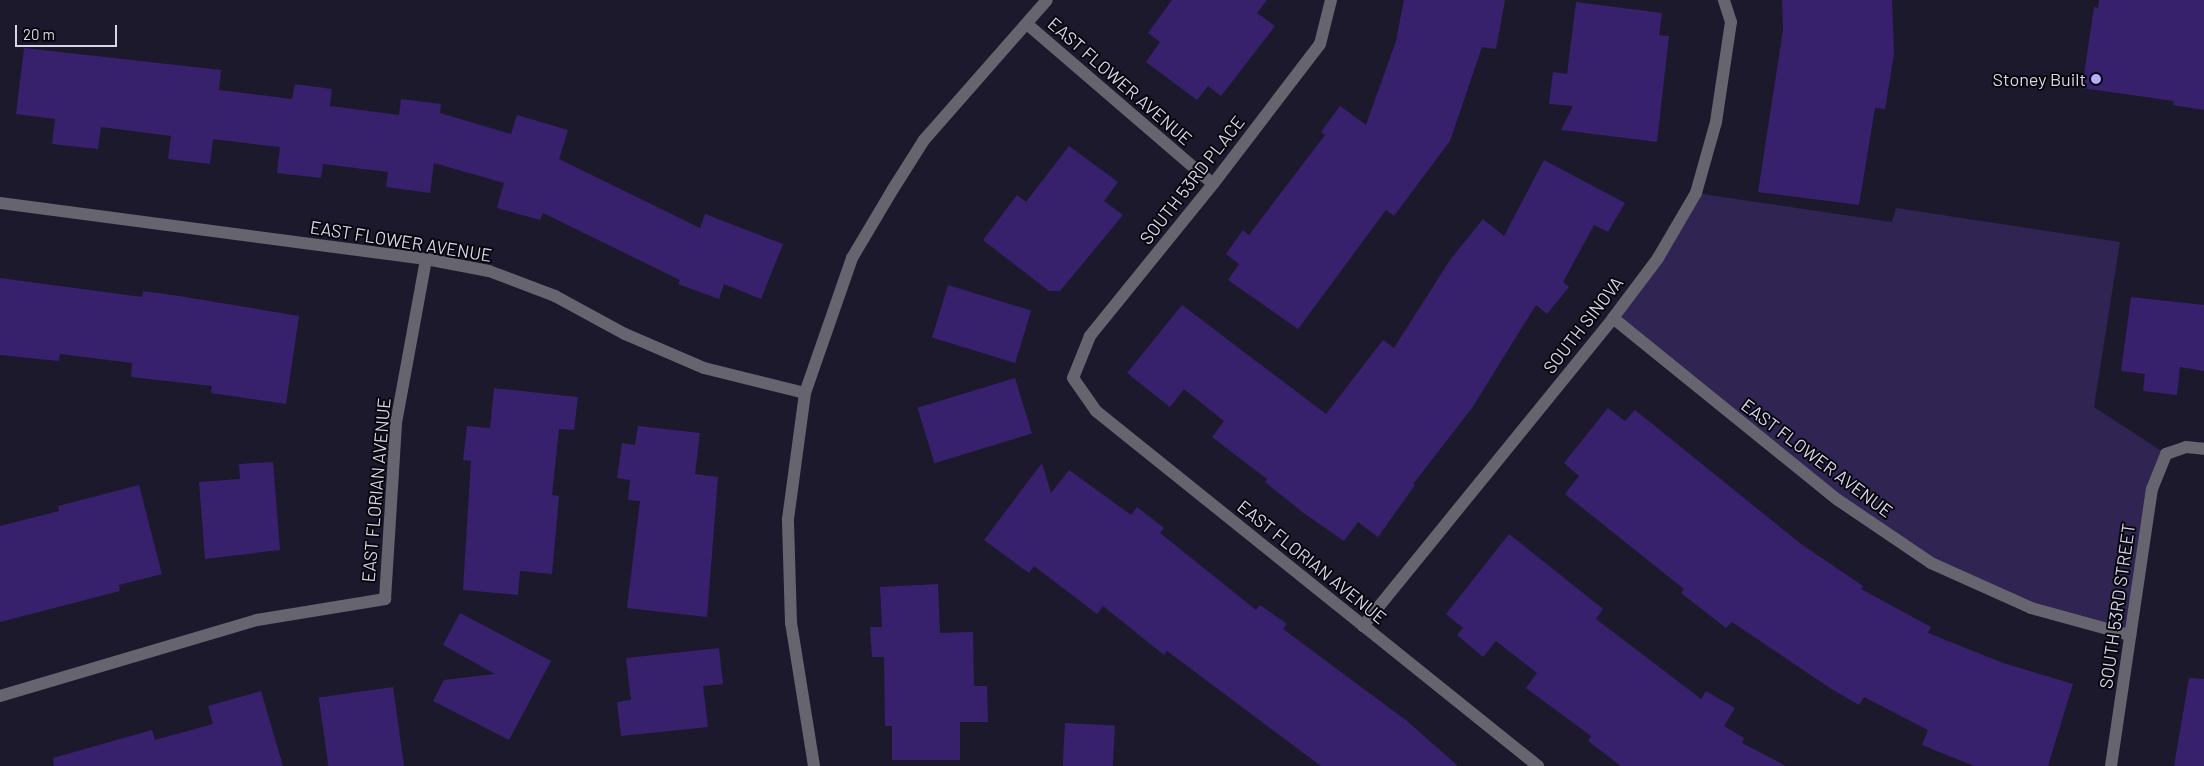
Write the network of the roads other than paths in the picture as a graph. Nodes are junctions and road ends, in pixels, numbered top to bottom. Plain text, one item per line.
1 (1047, 0) edge
2 (1331, 0) edge
3 (1724, 0) edge
4 (1028, 24) junction
5 (1213, 184) junction
6 (0, 203) edge
7 (426, 259) junction
8 (1613, 318) junction
9 (1073, 378) joint
10 (805, 393) junction
11 (2204, 449) edge
12 (1363, 626) junction
13 (2130, 635) junction
14 (0, 696) edge
15 (814, 766) edge
16 (1538, 766) edge
17 (2111, 766) edge

1 - 4 street
2 - 5 street, SOUTH 53RD PLACE
3 - 8 street, SOUTH SINOVA
4 - 5 street, EAST FLOWER AVENUE
4 - 10 street
5 - 9 street, SOUTH 53RD PLACE
6 - 7 street, EAST FLOWER AVENUE
7 - 10 street, EAST FLOWER AVENUE
7 - 14 street, EAST FLORIAN AVENUE
8 - 12 street, SOUTH SINOVA
8 - 13 street, EAST FLOWER AVENUE
9 - 12 street, EAST FLORIAN AVENUE
10 - 15 street
11 - 13 street, SOUTH 53RD STREET
12 - 16 street, EAST FLORIAN AVENUE
13 - 17 street, SOUTH 53RD STREET

